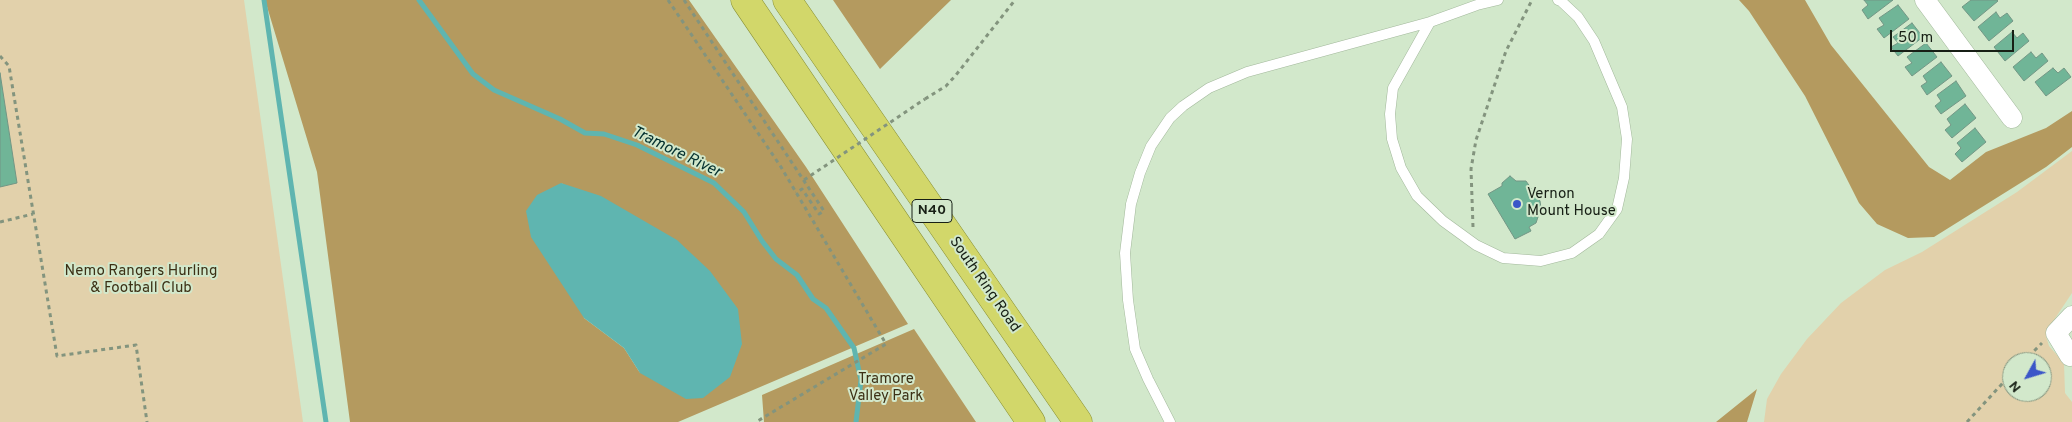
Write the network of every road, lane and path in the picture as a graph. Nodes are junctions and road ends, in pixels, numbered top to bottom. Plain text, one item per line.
1 (668, 0) edge
2 (684, 0) edge
3 (745, 0) edge
4 (787, 0) edge
5 (1015, 0) edge
6 (1498, 0) edge
7 (1532, 0) edge
8 (1558, 0) edge
9 (1925, 0) edge
10 (1430, 22) junction
11 (0, 56) edge
12 (2012, 118) dead end
13 (804, 180) junction
14 (796, 193) junction
15 (33, 214) junction
16 (0, 222) edge
17 (1476, 245) junction
18 (2072, 316) edge
19 (2056, 333) junction
20 (2033, 352) edge
21 (2070, 356) dead end
22 (2002, 384) edge
23 (147, 422) edge
24 (756, 422) edge
25 (1031, 422) edge
26 (1078, 422) edge
27 (1170, 422) edge
28 (1967, 422) edge

1 - 14 path
2 - 13 path
3 - 25 highway, N40
4 - 26 highway, South Ring Road / N40
5 - 13 path, bridge
6 - 10 lane
7 - 17 path
8 - 17 lane
9 - 12 street
10 - 17 lane
10 - 27 lane
11 - 15 path
13 - 14 path
14 - 24 path
15 - 16 path
15 - 23 path
18 - 19 street
19 - 20 path
19 - 21 street
22 - 28 path

